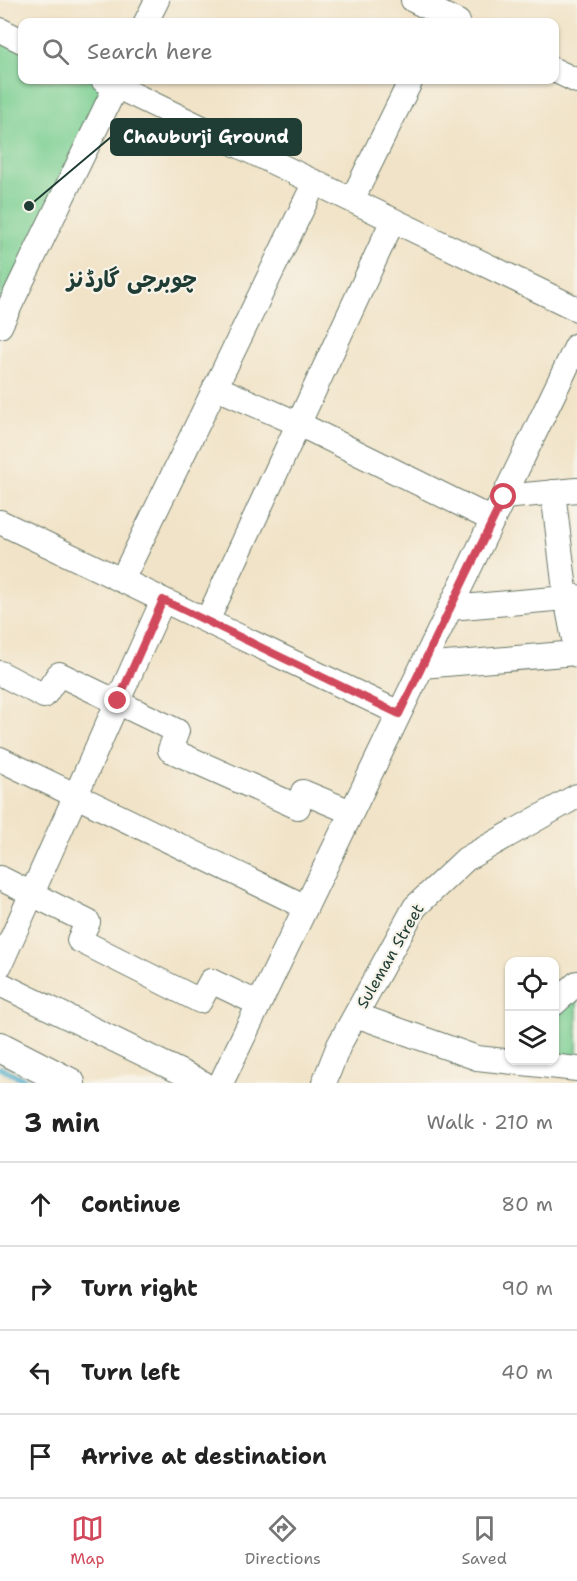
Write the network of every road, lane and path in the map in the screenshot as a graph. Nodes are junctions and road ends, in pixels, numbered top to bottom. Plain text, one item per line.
1 (157, 0) edge
2 (413, 0) edge
3 (447, 15) edge
4 (148, 18) edge
5 (0, 30) edge
6 (18, 39) edge
7 (559, 72) edge
8 (577, 81) edge
9 (112, 84) edge
10 (117, 84) edge
11 (409, 84) edge
12 (315, 182) junction
13 (352, 200) junction
14 (393, 220) junction
15 (577, 309) edge
16 (0, 326) edge
17 (577, 345) edge
18 (570, 372) edge
19 (215, 387) junction
20 (299, 424) junction
21 (577, 490) edge
22 (553, 492) junction
23 (504, 497) junction
24 (493, 520) junction
25 (0, 522) edge
26 (122, 580) junction
27 (572, 598) edge
28 (163, 600) junction
29 (450, 608) junction
30 (207, 621) junction
31 (577, 654) edge
32 (422, 666) junction
33 (0, 673) edge
34 (118, 701) junction
35 (399, 714) junction
36 (0, 759) edge
37 (75, 796) junction
38 (577, 796) edge
39 (351, 812) junction
40 (0, 878) edge
41 (32, 892) junction
42 (306, 908) junction
43 (0, 965) edge
44 (577, 983) edge
45 (0, 984) edge
46 (559, 1000) edge
47 (259, 1004) junction
48 (356, 1015) junction
49 (0, 1047) edge
50 (505, 1060) edge
51 (547, 1065) edge
52 (577, 1069) edge
53 (70, 1083) edge
54 (203, 1083) edge
55 (221, 1083) edge
56 (324, 1083) edge

1 - 4 street
2 - 3 street
5 - 6 street
7 - 8 street
9 - 16 street
10 - 12 street
11 - 13 street
12 - 13 street
12 - 19 street
13 - 14 street
14 - 15 street
14 - 20 street
17 - 18 street
18 - 23 street
19 - 20 street
19 - 26 street
20 - 24 street
20 - 30 street
21 - 22 street
22 - 23 street
22 - 27 street
23 - 24 street
24 - 29 street
25 - 26 street
26 - 28 street
27 - 29 street
27 - 31 street
28 - 30 street
28 - 34 street
29 - 32 street
30 - 35 street
31 - 32 street
32 - 35 street
33 - 34 street
34 - 37 street
34 - 39 street
35 - 39 street
36 - 37 street
37 - 41 street
37 - 42 street
38 - 48 street, Suleman Street
39 - 42 street
40 - 41 street
41 - 43 street
41 - 47 street
42 - 47 street
44 - 46 street
45 - 54 street
47 - 55 street
48 - 50 street
48 - 56 street, Suleman Street
49 - 53 main road
51 - 52 street

